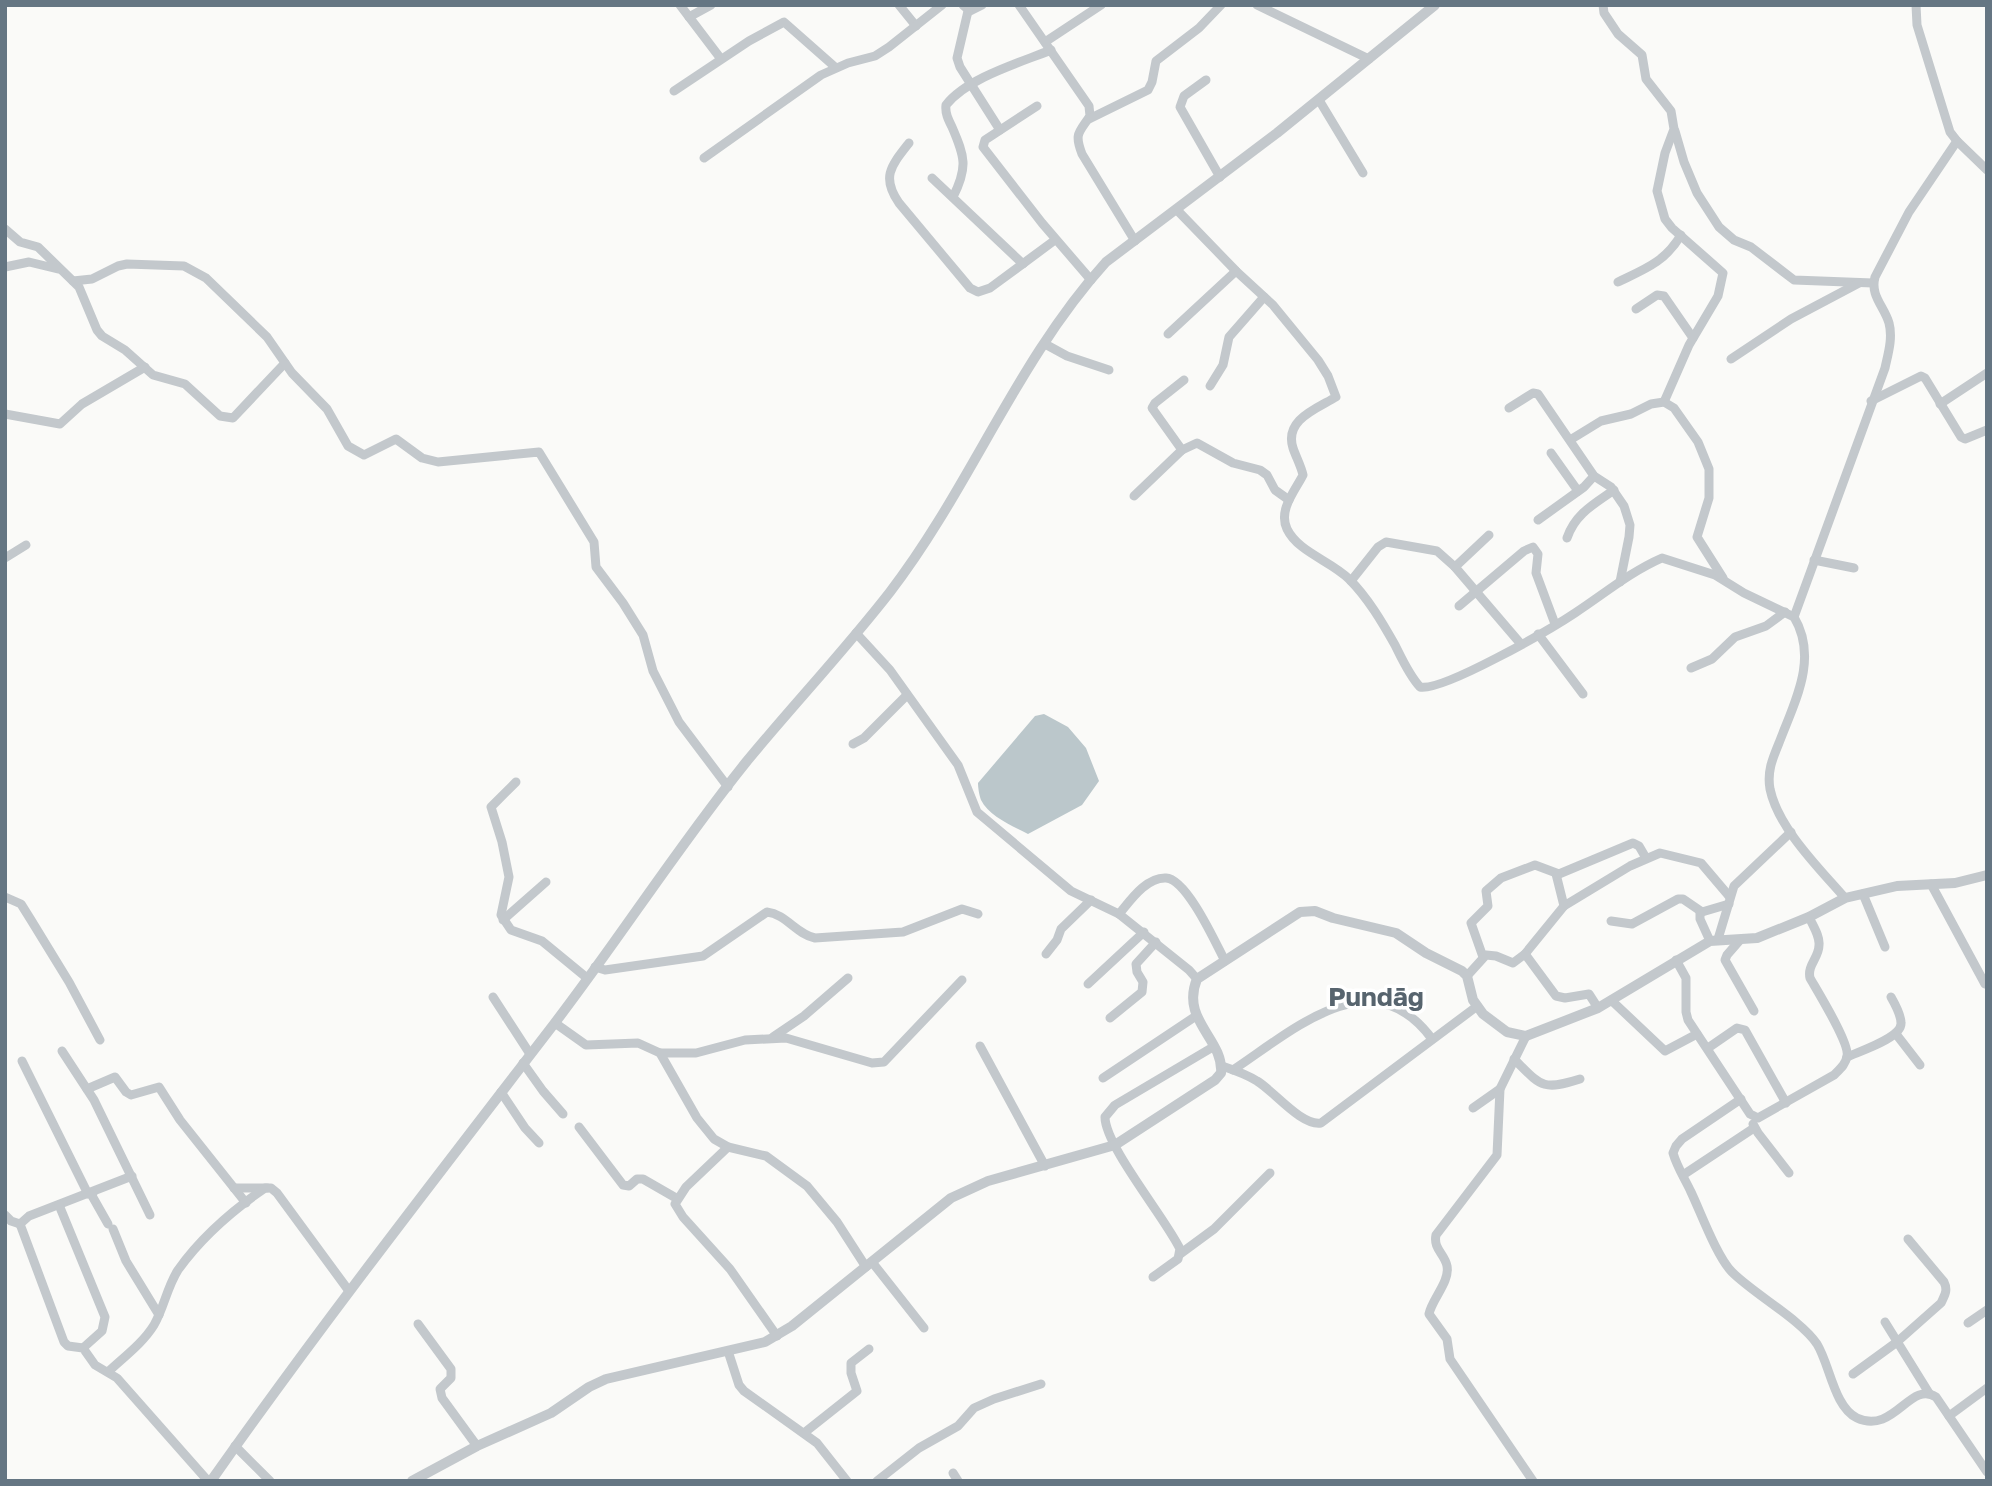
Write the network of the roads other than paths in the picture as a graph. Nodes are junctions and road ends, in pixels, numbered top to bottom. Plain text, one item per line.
1 (680, 5) edge
2 (711, 5) edge
3 (899, 5) edge
4 (942, 5) edge
5 (982, 5) edge
6 (1019, 5) edge
7 (1101, 5) edge
8 (1221, 5) edge
9 (1257, 5) edge
10 (1435, 5) edge
11 (1603, 5) edge
12 (1916, 5) edge
13 (966, 8) edge
14 (690, 17) junction
15 (916, 26) junction
16 (1048, 46) junction
17 (1369, 59) junction
18 (721, 60) junction
19 (835, 67) junction
20 (1206, 80) dead end
21 (971, 84) junction
22 (674, 91) dead end
23 (1319, 100) junction
24 (1037, 106) dead end
25 (1089, 119) junction
26 (1674, 129) junction
27 (1000, 130) junction
28 (1957, 141) junction
29 (909, 143) dead end
30 (704, 158) dead end
31 (1987, 170) edge
32 (1363, 173) dead end
33 (1220, 177) junction
34 (932, 178) dead end
35 (953, 197) junction
36 (1177, 210) junction
37 (5, 229) edge
38 (1681, 235) junction
39 (1055, 240) junction
40 (1135, 241) junction
41 (1023, 264) junction
42 (5, 267) edge
43 (59, 269) junction
44 (1236, 271) junction
45 (1091, 280) junction
46 (73, 281) junction
47 (1618, 282) dead end
48 (1861, 282) junction
49 (1873, 283) junction
50 (984, 291) junction
51 (1264, 297) junction
52 (973, 298) dead end
53 (1636, 309) dead end
54 (1168, 334) dead end
55 (1693, 338) junction
56 (1045, 344) junction
57 (1731, 359) dead end
58 (285, 363) junction
59 (145, 368) junction
60 (1110, 370) dead end
61 (1987, 373) edge
62 (1184, 380) dead end
63 (1210, 386) dead end
64 (1871, 401) junction
65 (1664, 402) junction
66 (1940, 404) junction
67 (1509, 408) dead end
68 (5, 414) edge
69 (1987, 430) edge
70 (1570, 440) junction
71 (1182, 450) junction
72 (1551, 453) dead end
73 (1594, 476) junction
74 (1614, 490) junction
75 (1578, 491) junction
76 (1134, 496) dead end
77 (1289, 500) junction
78 (1538, 520) dead end
79 (1489, 535) dead end
80 (1567, 538) dead end
81 (26, 545) dead end
82 (5, 558) edge
83 (1814, 560) junction
84 (1455, 567) junction
85 (1854, 568) dead end
86 (1351, 581) junction
87 (1620, 582) junction
88 (1726, 582) junction
89 (1477, 592) junction
90 (1459, 606) dead end
91 (1790, 614) junction
92 (1555, 625) junction
93 (856, 633) junction
94 (1538, 634) junction
95 (1520, 643) junction
96 (1691, 668) dead end
97 (1583, 694) dead end
98 (907, 695) junction
99 (853, 744) dead end
100 (516, 782) dead end
101 (728, 787) junction
102 (1791, 832) junction
103 (1646, 858) junction
104 (1556, 874) junction
105 (1987, 875) edge
106 (546, 882) dead end
107 (1931, 884) junction
108 (1863, 894) junction
109 (5, 897) edge
110 (1845, 898) junction
111 (1091, 900) junction
112 (1729, 900) junction
113 (1564, 906) junction
114 (1700, 912) junction
115 (978, 914) dead end
116 (1119, 914) junction
117 (1809, 917) junction
118 (503, 920) junction
119 (1611, 921) dead end
120 (1144, 932) junction
121 (1714, 940) junction
122 (1740, 940) junction
123 (1156, 942) junction
124 (1885, 947) dead end
125 (1046, 954) dead end
126 (1525, 954) junction
127 (1483, 957) junction
128 (1676, 960) junction
129 (1225, 961) junction
130 (595, 967) junction
131 (1467, 976) junction
132 (587, 978) junction
133 (848, 978) dead end
134 (1197, 979) junction
135 (962, 980) dead end
136 (1087, 984) dead end
137 (1985, 984) edge
138 (493, 997) dead end
139 (1891, 997) dead end
140 (1611, 1000) junction
141 (1476, 1007) junction
142 (1598, 1008) junction
143 (1754, 1011) dead end
144 (1196, 1016) junction
145 (1110, 1018) dead end
146 (555, 1023) junction
147 (1698, 1034) junction
148 (1896, 1034) junction
149 (1526, 1036) junction
150 (773, 1037) junction
151 (1432, 1039) junction
152 (100, 1040) dead end
153 (979, 1046) dead end
154 (1213, 1047) junction
155 (1708, 1048) junction
156 (62, 1051) dead end
157 (660, 1053) junction
158 (1847, 1056) junction
159 (526, 1059) junction
160 (1514, 1059) junction
161 (22, 1061) dead end
162 (1920, 1065) dead end
163 (1227, 1068) junction
164 (1103, 1078) dead end
165 (1580, 1079) dead end
166 (87, 1089) junction
167 (1500, 1089) junction
168 (501, 1092) junction
169 (1741, 1100) junction
170 (1786, 1102) junction
171 (1473, 1108) dead end
172 (563, 1114) dead end
173 (1753, 1117) junction
174 (579, 1127) dead end
175 (1754, 1128) junction
176 (539, 1143) dead end
177 (1115, 1145) junction
178 (728, 1147) junction
179 (1045, 1166) junction
180 (1789, 1172) dead end
181 (1270, 1173) dead end
182 (1683, 1175) junction
183 (132, 1176) junction
184 (233, 1188) junction
185 (267, 1188) junction
186 (90, 1194) junction
187 (676, 1198) junction
188 (246, 1203) junction
189 (59, 1205) junction
190 (5, 1215) edge
191 (150, 1215) dead end
192 (20, 1224) junction
193 (1908, 1239) dead end
194 (1180, 1254) junction
195 (869, 1265) junction
196 (1153, 1277) dead end
197 (349, 1291) junction
198 (1987, 1310) edge
199 (159, 1315) junction
200 (1885, 1322) dead end
201 (1968, 1323) dead end
202 (418, 1324) dead end
203 (924, 1328) dead end
204 (777, 1336) junction
205 (1897, 1342) junction
206 (83, 1348) junction
207 (869, 1349) dead end
208 (728, 1352) junction
209 (108, 1372) junction
210 (1853, 1374) dead end
211 (1041, 1384) dead end
212 (1987, 1388) edge
213 (1929, 1393) junction
214 (1949, 1416) junction
215 (804, 1433) junction
216 (235, 1446) junction
217 (477, 1446) junction
218 (1987, 1472) edge
219 (209, 1481) edge
220 (270, 1481) edge
221 (412, 1481) edge
222 (847, 1481) edge
223 (877, 1481) edge
224 (1533, 1481) edge

1 - 14 street
2 - 14 street
3 - 15 street
4 - 15 street
5 - 13 street
6 - 16 street
7 - 16 street
8 - 25 street
9 - 17 street
10 - 17 street
11 - 26 street
12 - 28 street
13 - 21 street
14 - 18 street
15 - 19 street
16 - 21 street
16 - 25 street
17 - 23 street
18 - 19 street
18 - 22 street
19 - 30 street
20 - 33 street
21 - 27 street
21 - 35 street
23 - 32 street
23 - 33 street
24 - 27 street
25 - 40 street
26 - 38 street
26 - 48 street
27 - 39 street
28 - 31 street
28 - 49 street
29 - 50 street
33 - 36 street
34 - 35 street
35 - 41 street
36 - 40 street
36 - 44 street
37 - 43 street
38 - 47 street
38 - 55 street
39 - 41 street
39 - 45 street
40 - 45 street
41 - 50 street
42 - 43 street
43 - 46 street
44 - 51 street
44 - 54 street
45 - 56 street
46 - 58 street
46 - 59 street
48 - 49 street
48 - 57 street
49 - 64 street
50 - 52 street
51 - 63 street
51 - 77 street
53 - 55 street
55 - 65 street
56 - 60 street
56 - 93 street
58 - 59 street
58 - 101 street
59 - 68 street
61 - 66 street
62 - 71 street
64 - 66 street
64 - 83 street
65 - 70 street
65 - 88 street
66 - 69 street
67 - 70 street
70 - 73 street
71 - 76 street
71 - 77 street
72 - 75 street
73 - 74 street
73 - 75 street
74 - 80 street
74 - 87 street
75 - 78 street
77 - 86 street
79 - 84 street
81 - 82 street
83 - 85 street
83 - 91 street
84 - 86 street
84 - 89 street
86 - 95 street
87 - 88 street
87 - 92 street
88 - 91 street
89 - 90 street
89 - 92 street
89 - 95 street
91 - 96 street
91 - 102 street
92 - 94 street
93 - 98 street
93 - 101 street
94 - 95 street
94 - 97 street
98 - 99 street
98 - 111 street
100 - 118 street
101 - 130 street
102 - 110 street
102 - 112 street
103 - 104 street
103 - 112 street
103 - 113 street
104 - 113 street
104 - 127 street
105 - 107 street
106 - 118 street
107 - 108 street
107 - 137 street
108 - 110 street
108 - 124 street
109 - 152 street
110 - 117 street
111 - 116 street
111 - 125 street
112 - 114 street
112 - 121 street
113 - 126 street
114 - 119 street
114 - 121 street
115 - 130 street
116 - 120 street
116 - 129 street
117 - 122 street
117 - 158 street
118 - 132 street
120 - 123 street
120 - 136 street
121 - 122 street
121 - 128 street
122 - 143 street
123 - 134 street
123 - 145 street
126 - 127 street
126 - 142 street
127 - 131 street
128 - 140 street
128 - 147 street
129 - 131 street
129 - 134 street
130 - 132 street
131 - 141 street
132 - 146 street
133 - 150 street
134 - 144 street
135 - 150 street
138 - 159 street
139 - 148 street
140 - 142 street
140 - 147 street
141 - 149 street
141 - 151 street
142 - 149 street
144 - 154 street
144 - 164 street
146 - 157 street
146 - 159 street
147 - 155 street
148 - 158 street
148 - 162 street
149 - 160 street
150 - 157 street
151 - 163 street
151 - 163 street
153 - 179 street
154 - 163 street
154 - 177 street
155 - 169 street
155 - 170 street
156 - 166 street
157 - 178 street
158 - 170 street
159 - 168 street
159 - 172 street
160 - 165 street
160 - 167 street
161 - 186 street
163 - 177 street
166 - 183 street
166 - 184 street
167 - 171 street
167 - 224 street
168 - 176 street
168 - 197 street
169 - 173 street
169 - 182 street
170 - 173 street
173 - 175 street
174 - 187 street
175 - 180 street
175 - 182 street
177 - 179 street
177 - 194 street
178 - 187 street
178 - 195 street
179 - 195 street
181 - 194 street
182 - 213 street
183 - 186 street
183 - 191 street
184 - 185 street
184 - 188 street
185 - 188 street
185 - 197 street
186 - 189 street
186 - 199 street
187 - 204 street
188 - 199 street
189 - 192 street
189 - 206 street
190 - 192 street
192 - 206 street
193 - 205 street
194 - 196 street
195 - 203 street
195 - 204 street
197 - 216 street
198 - 201 street
199 - 209 street
200 - 205 street
202 - 217 street
204 - 208 street
205 - 210 street
205 - 213 street
206 - 209 street
207 - 215 street
208 - 215 street
208 - 217 street
209 - 219 street
211 - 223 street
212 - 214 street
213 - 214 street
214 - 218 street
215 - 222 street
216 - 219 street
216 - 220 street
217 - 221 street

